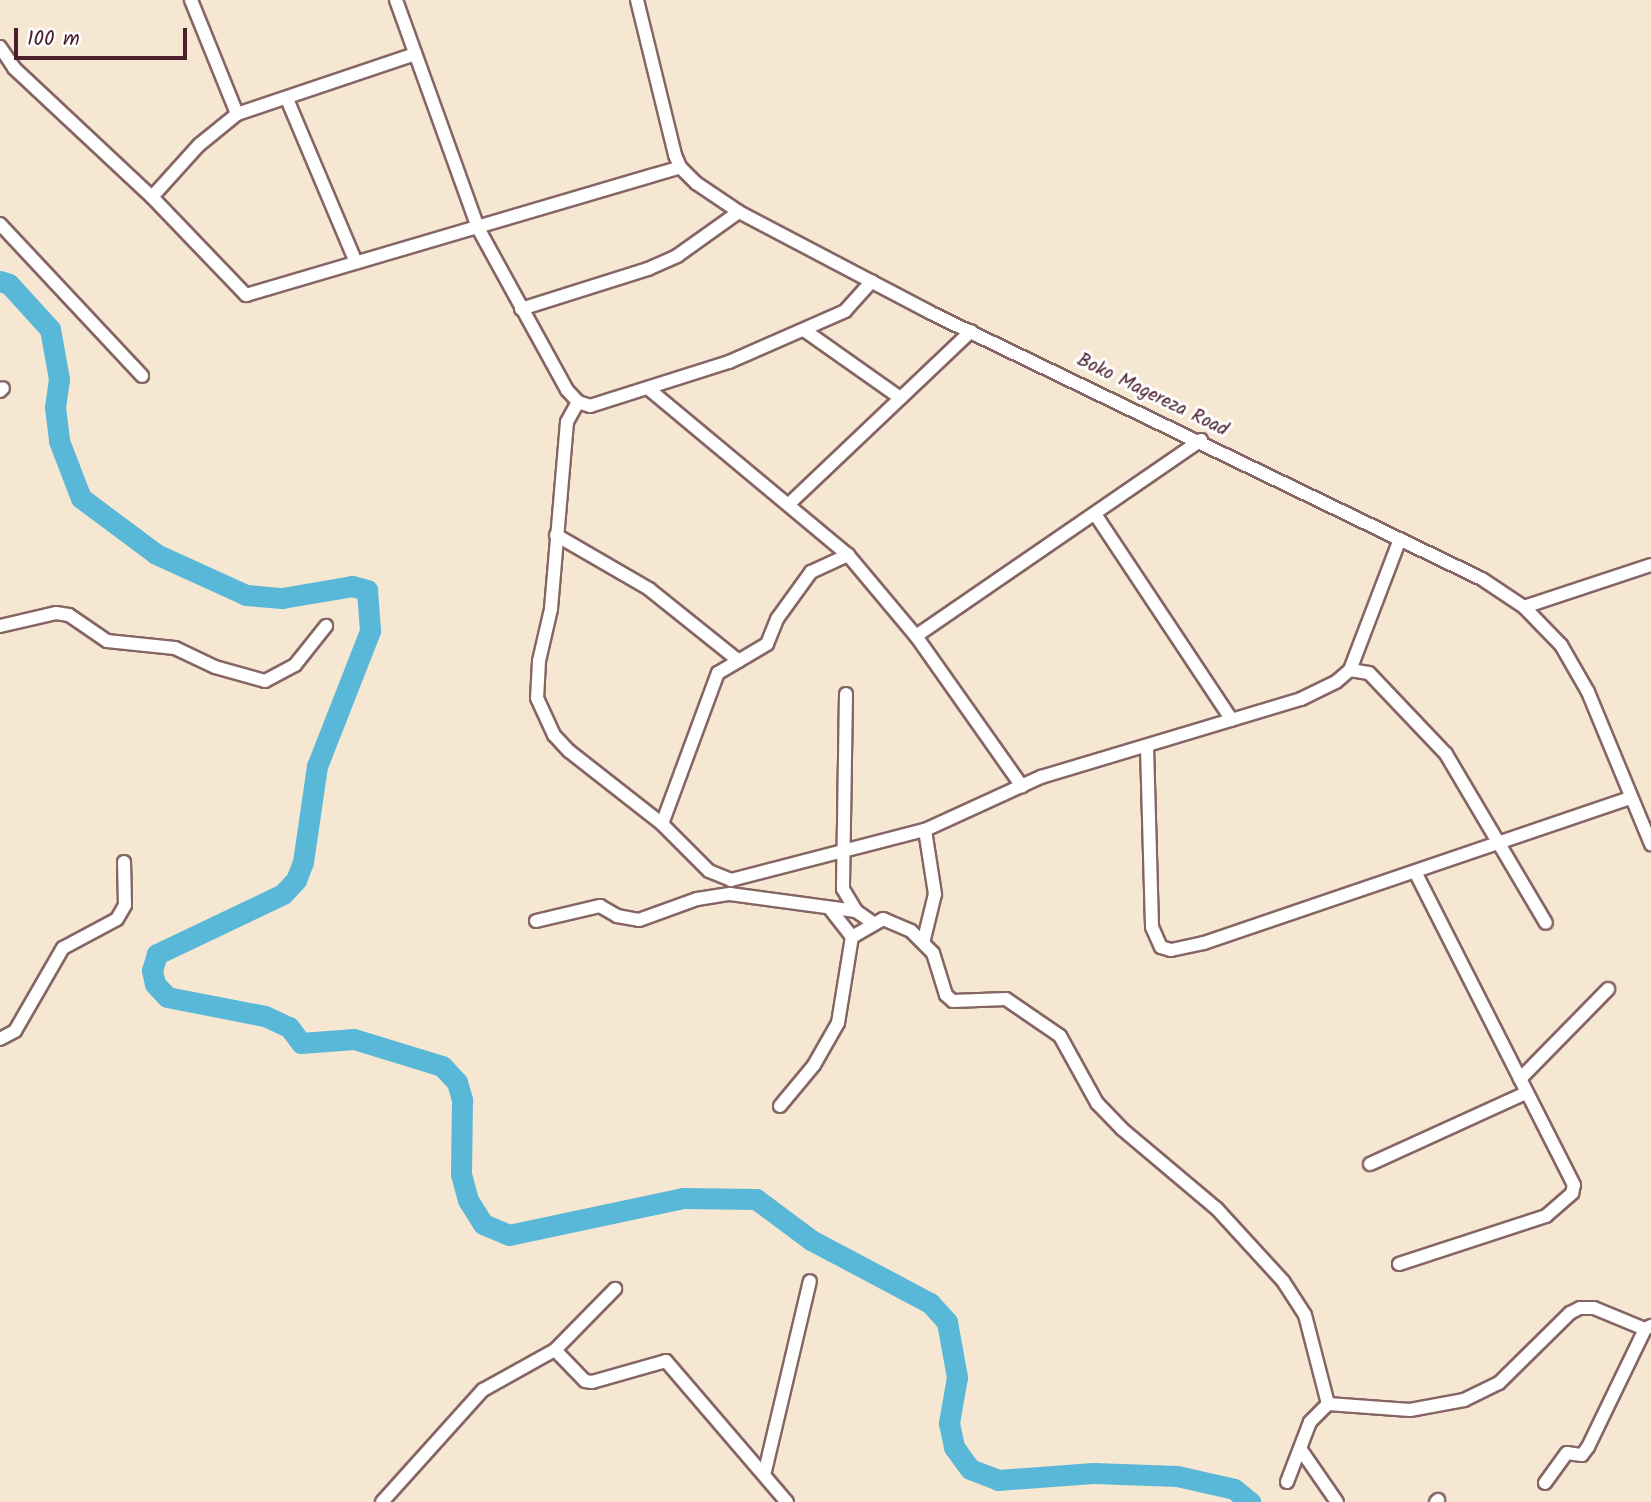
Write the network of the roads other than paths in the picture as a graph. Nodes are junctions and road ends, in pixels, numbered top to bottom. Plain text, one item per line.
1 (191, 0) edge
2 (396, 0) edge
3 (637, 0) edge
4 (0, 47) edge
5 (415, 54) junction
6 (287, 99) junction
7 (237, 114) junction
8 (680, 167) junction
9 (152, 197) junction
10 (739, 212) junction
11 (0, 224) edge
12 (478, 228) junction
13 (356, 262) junction
14 (872, 281) junction
15 (521, 309) junction
16 (804, 330) junction
17 (971, 331) junction
18 (142, 376) dead end
19 (650, 390) junction
20 (899, 397) junction
21 (578, 402) junction
22 (1201, 440) junction
23 (789, 504) junction
24 (1095, 514) junction
25 (556, 535) junction
26 (1401, 540) junction
27 (848, 555) junction
28 (1651, 565) edge
29 (1524, 607) junction
30 (0, 626) edge
31 (326, 626) dead end
32 (916, 636) junction
33 (1356, 655) junction
34 (739, 662) junction
35 (1350, 670) junction
36 (1369, 673) junction
37 (846, 694) dead end
38 (1232, 720) junction
39 (1147, 747) junction
40 (1022, 786) junction
41 (1631, 798) junction
42 (662, 824) junction
43 (925, 830) junction
44 (1502, 843) junction
45 (1651, 844) edge
46 (843, 854) junction
47 (124, 862) dead end
48 (1416, 873) junction
49 (831, 910) junction
50 (856, 911) junction
51 (536, 921) dead end
52 (872, 922) junction
53 (1546, 923) dead end
54 (852, 937) junction
55 (924, 939) junction
56 (1608, 989) dead end
57 (0, 1039) edge
58 (1520, 1079) junction
59 (1526, 1093) junction
60 (780, 1106) dead end
61 (1370, 1164) dead end
62 (1399, 1264) dead end
63 (810, 1281) dead end
64 (615, 1289) dead end
65 (1649, 1327) edge
66 (555, 1350) junction
67 (1328, 1404) junction
68 (1301, 1450) junction
69 (765, 1471) junction
70 (1287, 1482) dead end
71 (1545, 1483) dead end
72 (385, 1498) edge
73 (400, 1502) edge
74 (787, 1502) edge
75 (1337, 1502) edge

1 - 7 street
2 - 5 street
3 - 8 street
4 - 9 street
5 - 6 street
5 - 12 street
6 - 7 street
6 - 13 street
7 - 9 street
8 - 10 street, Boko Magereza Road
8 - 12 street
9 - 13 street
10 - 14 street, Boko Magereza Road
10 - 15 street
11 - 18 street
12 - 13 street
12 - 15 street
14 - 16 street
14 - 17 street, Boko Magereza Road
15 - 21 street
16 - 19 street
16 - 20 street
17 - 20 street
17 - 22 street, Boko Magereza Road
19 - 21 street
19 - 23 street
20 - 23 street
21 - 25 street
22 - 24 street
22 - 26 street, Boko Magereza Road
23 - 27 street
24 - 32 street
24 - 38 street
25 - 34 street
25 - 42 street
26 - 29 street, Boko Magereza Road
26 - 33 street
27 - 32 street
27 - 34 street
28 - 29 street
29 - 41 street, Boko Magereza Road
30 - 31 street
32 - 40 street
33 - 35 street
33 - 36 street
34 - 42 street
35 - 36 street
35 - 38 street
36 - 44 street
37 - 46 street
38 - 39 street
39 - 40 street
39 - 48 street
40 - 43 street
41 - 44 street
41 - 45 street, Boko Magereza Road
42 - 46 street
43 - 46 street
43 - 55 street
44 - 48 street
44 - 53 street
46 - 50 street
47 - 57 street
48 - 58 street
49 - 50 street
49 - 51 street
49 - 54 street
50 - 52 street
52 - 54 street
52 - 55 street
54 - 60 street
55 - 67 street
56 - 58 street
58 - 59 street
59 - 61 street
59 - 62 street
63 - 69 street
64 - 66 street
65 - 67 street
65 - 71 street
66 - 69 street
66 - 72 street
67 - 68 street
68 - 70 street
68 - 75 street
69 - 74 street
72 - 73 street

